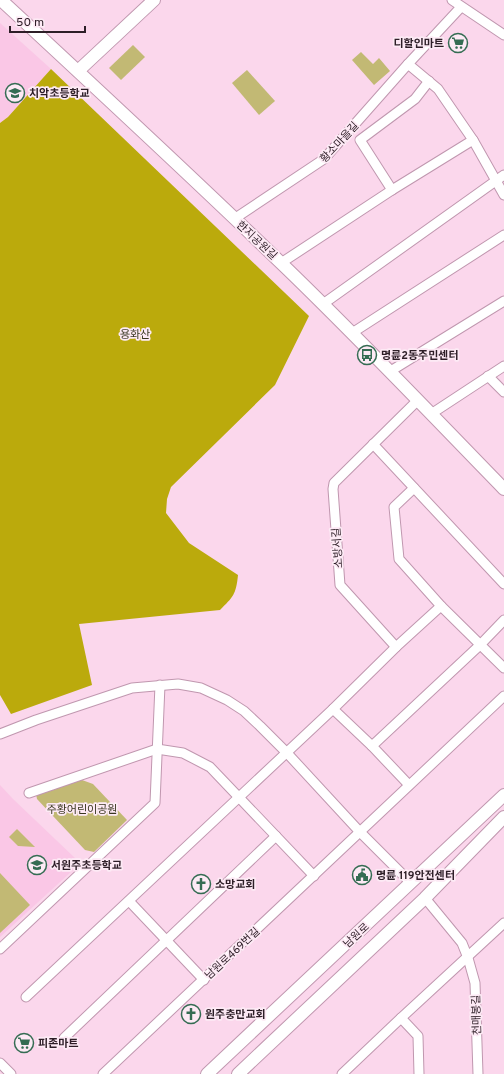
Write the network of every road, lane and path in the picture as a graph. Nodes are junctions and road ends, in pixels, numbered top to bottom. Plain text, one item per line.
1 (1, 0) edge
2 (154, 0) edge
3 (452, 0) edge
4 (461, 7) junction
5 (504, 35) edge
6 (408, 64) junction
7 (78, 71) junction
8 (429, 81) junction
9 (472, 140) junction
10 (504, 175) edge
11 (495, 181) junction
12 (392, 190) junction
13 (504, 196) edge
14 (234, 219) junction
15 (504, 235) edge
16 (281, 263) junction
17 (504, 301) edge
18 (323, 304) junction
19 (352, 333) junction
20 (504, 366) edge
21 (389, 372) junction
22 (488, 376) junction
23 (504, 392) edge
24 (418, 400) junction
25 (431, 414) junction
26 (373, 444) junction
27 (414, 488) junction
28 (504, 489) edge
29 (504, 584) edge
30 (441, 606) junction
31 (504, 620) edge
32 (480, 645) junction
33 (396, 647) junction
34 (504, 668) edge
35 (160, 685) junction
36 (504, 696) edge
37 (334, 709) junction
38 (0, 734) edge
39 (372, 746) junction
40 (157, 749) junction
41 (287, 753) junction
42 (408, 785) junction
43 (29, 793) dead end
44 (504, 794) edge
45 (239, 797) junction
46 (504, 817) edge
47 (359, 831) junction
48 (276, 836) junction
49 (314, 876) junction
50 (411, 884) junction
51 (425, 898) junction
52 (129, 901) junction
53 (504, 923) edge
54 (167, 940) junction
55 (0, 949) edge
56 (468, 958) junction
57 (204, 980) junction
58 (26, 997) dead end
59 (401, 1018) junction
60 (64, 1038) dead end
61 (0, 1063) edge
62 (10, 1074) edge
63 (103, 1074) edge
64 (207, 1074) edge
65 (238, 1074) edge
66 (342, 1074) edge
67 (419, 1074) edge
68 (478, 1074) edge

1 - 7 street, 한지공원길
2 - 7 street
3 - 4 street
4 - 5 street
4 - 6 street, 황소마을길
6 - 8 street
6 - 14 street, 황소마을길
7 - 14 street, 한지공원길
8 - 9 street
8 - 12 street, 황소마을길
9 - 11 street
9 - 12 street
10 - 11 street
11 - 13 street
11 - 18 street
12 - 16 street
14 - 16 street, 한지공원길
15 - 19 street
16 - 18 street, 한지공원길
17 - 21 street
18 - 19 street, 한지공원길
19 - 21 street, 한지공원길
20 - 22 street
21 - 24 street, 한지공원길
22 - 23 street
22 - 25 street
24 - 25 street, 한지공원길
24 - 26 street, 소방서길
25 - 28 street, 한지공원길
26 - 27 street
26 - 33 street, 소방서길
27 - 29 street
27 - 30 street
30 - 32 street
30 - 33 street
31 - 32 street
32 - 34 street
32 - 39 street
33 - 37 street
35 - 38 street
35 - 40 street
35 - 41 street
36 - 42 street, 남원로469번길
37 - 39 street
37 - 41 street
39 - 42 street
40 - 43 street
40 - 45 street
40 - 55 street
41 - 45 street
41 - 47 street
42 - 47 street, 남원로469번길
44 - 50 street, 남원로
45 - 48 street
45 - 52 street
46 - 51 street, 남원로
47 - 49 street, 남원로469번길
47 - 50 street
48 - 49 street
48 - 54 street
49 - 57 street, 남원로469번길
50 - 51 street
50 - 64 street, 남원로
51 - 56 street, 천매봉길
51 - 65 street, 남원로
52 - 54 street
52 - 58 street
53 - 56 street
54 - 57 street
54 - 60 street
56 - 59 street
56 - 68 street, 천매봉길
57 - 63 street, 남원로469번길
59 - 66 street
59 - 67 street
61 - 62 street

